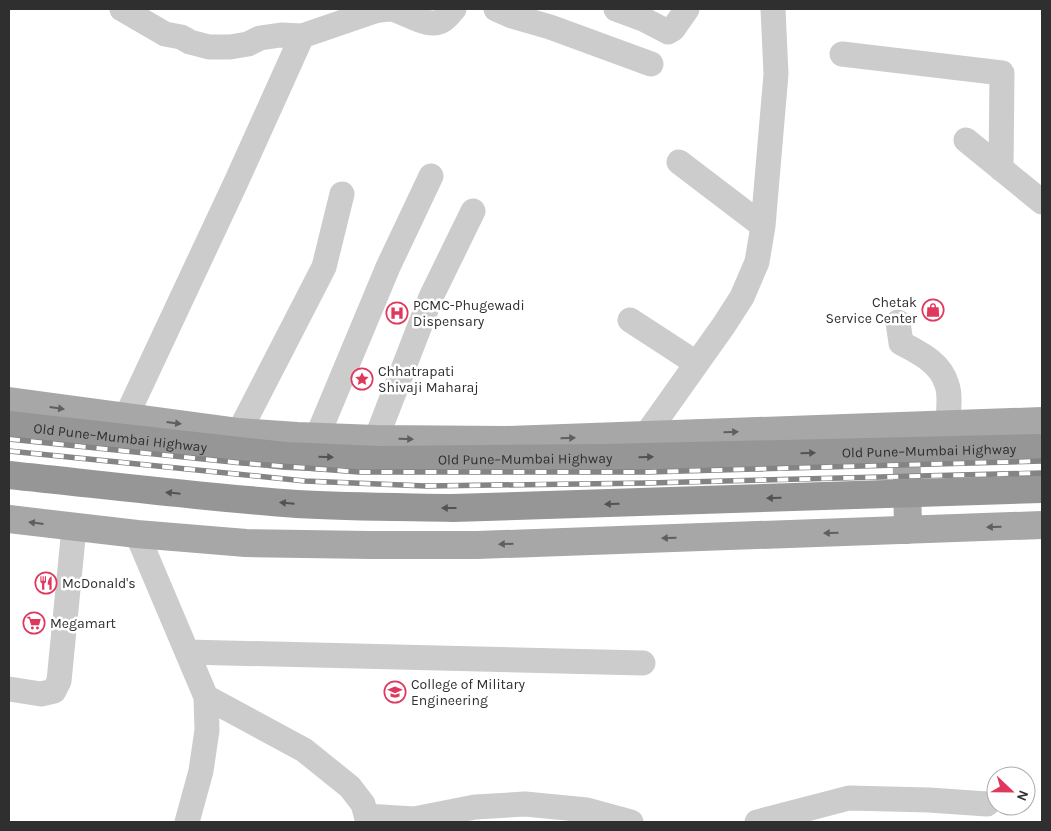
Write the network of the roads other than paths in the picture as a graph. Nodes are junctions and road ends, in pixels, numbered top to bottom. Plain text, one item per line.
1 (122, 9) edge
2 (454, 9) edge
3 (496, 9) edge
4 (616, 9) edge
5 (687, 9) edge
6 (767, 11) edge
7 (554, 18) edge
8 (302, 36) junction
9 (842, 54) dead end
10 (651, 64) dead end
11 (966, 140) dead end
12 (679, 162) dead end
13 (1002, 169) junction
14 (431, 176) dead end
15 (342, 194) dead end
16 (1042, 202) edge
17 (473, 211) dead end
18 (763, 226) junction
19 (630, 320) dead end
20 (898, 322) dead end
21 (696, 363) junction
22 (9, 401) edge
23 (126, 417) junction
24 (1042, 421) edge
25 (9, 425) edge
26 (948, 425) junction
27 (906, 426) junction
28 (239, 432) junction
29 (646, 435) junction
30 (317, 437) junction
31 (376, 439) junction
32 (1042, 448) edge
33 (9, 475) edge
34 (52, 480) junction
35 (1042, 489) edge
36 (9, 495) edge
37 (9, 519) edge
38 (1042, 525) edge
39 (74, 528) junction
40 (908, 530) junction
41 (137, 534) junction
42 (187, 652) junction
43 (644, 663) dead end
44 (9, 689) edge
45 (206, 697) junction
46 (986, 804) dead end
47 (367, 819) edge
48 (187, 822) edge
49 (631, 822) edge
50 (757, 822) edge

1 - 8 street
2 - 8 street
3 - 7 street
4 - 5 street
6 - 18 street
7 - 10 street
8 - 23 street
9 - 13 street
11 - 13 street
12 - 18 street
13 - 16 street
14 - 30 street
15 - 28 street
17 - 31 street
18 - 21 street
19 - 21 street
20 - 26 street
21 - 29 street
22 -> 23 main road, Old Pune–Mumbai Highway
23 -> 28 main road, Old Pune–Mumbai Highway
24 - 26 main road, Old Pune–Mumbai Highway
25 -> 32 highway, Old Pune–Mumbai Highway
26 - 27 main road, Old Pune–Mumbai Highway
29 -> 27 main road, Old Pune–Mumbai Highway
27 - 40 main road
28 - 30 main road, Old Pune–Mumbai Highway
31 -> 29 main road, Old Pune–Mumbai Highway
30 - 31 main road, Old Pune–Mumbai Highway
33 - 34 highway
35 -> 34 highway
34 - 36 highway
39 -> 37 main road
38 -> 40 main road
39 - 41 main road
39 - 44 street
40 -> 41 main road
41 - 42 street
42 - 43 street
42 - 45 street
45 - 47 street
45 - 48 street
46 - 50 street
47 - 49 street

